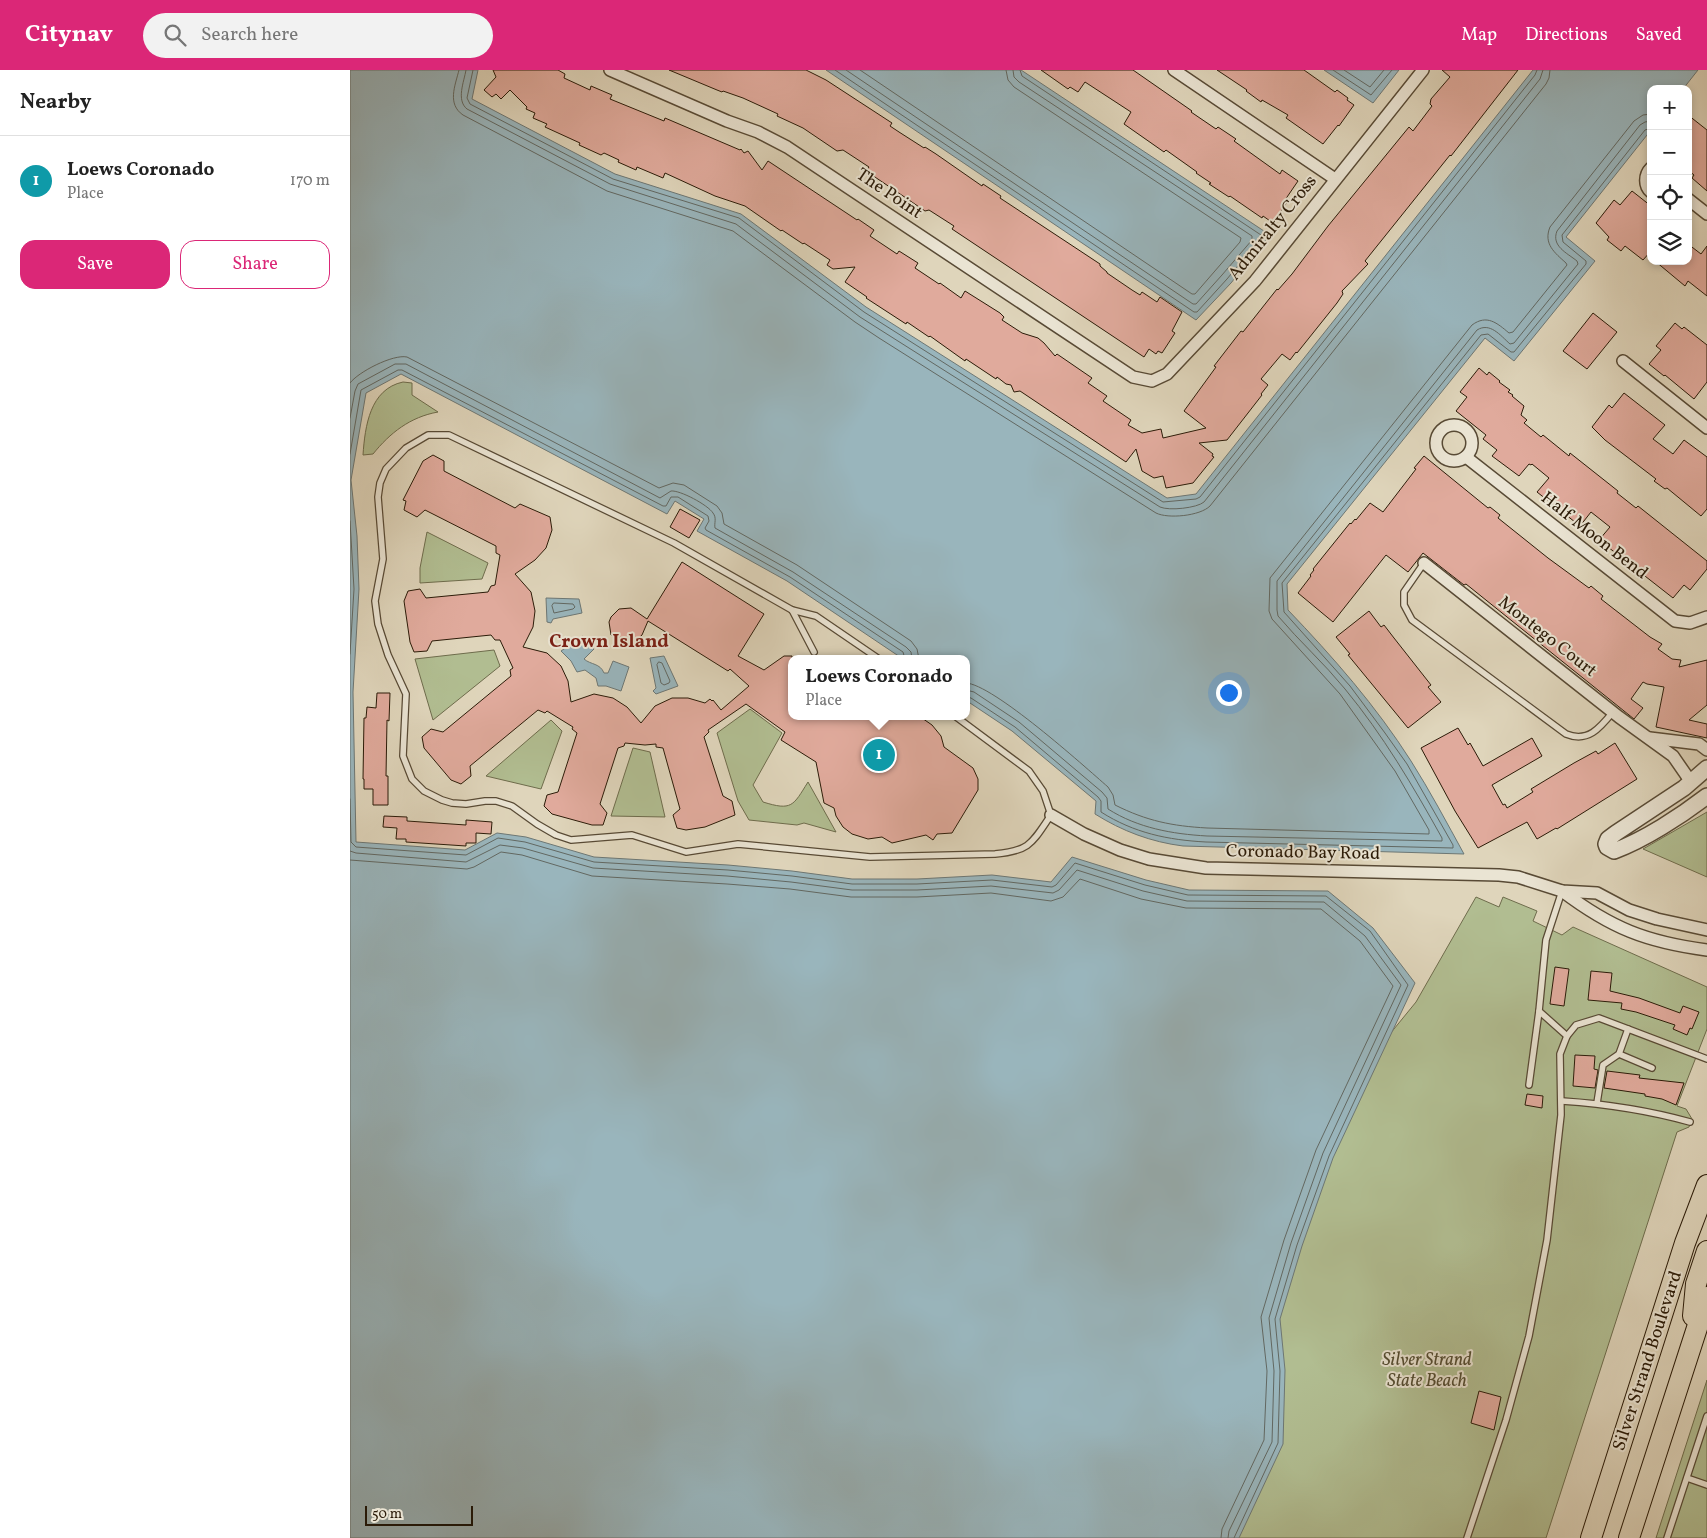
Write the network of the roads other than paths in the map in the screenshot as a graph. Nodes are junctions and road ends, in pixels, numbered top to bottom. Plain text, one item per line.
1 (610, 70) edge
2 (1174, 70) edge
3 (1422, 70) edge
4 (1647, 173) edge
5 (1335, 179) junction
6 (1647, 187) edge
7 (1692, 202) edge
8 (1707, 214) edge
9 (1623, 361) dead end
10 (1133, 378) joint
11 (1707, 428) edge
12 (1466, 457) dead end
13 (1424, 563) joint
14 (792, 610) junction
15 (1707, 617) edge
16 (814, 652) dead end
17 (873, 655) edge
18 (1612, 712) junction
19 (960, 720) edge
20 (1648, 738) junction
21 (1707, 750) edge
22 (1707, 768) edge
23 (1691, 782) junction
24 (1707, 796) edge
25 (1051, 815) junction
26 (1562, 891) junction
27 (1707, 930) edge
28 (1707, 950) edge
29 (1539, 1011) junction
30 (1628, 1029) junction
31 (1567, 1036) junction
32 (1619, 1054) junction
33 (1707, 1059) edge
34 (1652, 1068) dead end
35 (1529, 1085) dead end
36 (1562, 1101) junction
37 (1597, 1103) junction
38 (1690, 1122) dead end
39 (1707, 1184) edge
40 (1707, 1251) edge
41 (1707, 1296) edge
42 (1690, 1348) junction
43 (1707, 1416) edge
44 (1687, 1478) junction
45 (1707, 1484) edge
46 (1467, 1538) edge
47 (1591, 1538) edge
48 (1629, 1538) edge
49 (1667, 1538) edge

1 - 10 street, The Point
2 - 5 street
3 - 5 street, Admiralty Cross
4 - 6 street
5 - 10 street, Admiralty Cross
7 - 8 street
9 - 11 street
12 - 15 street, Half Moon Bend
13 - 18 street, Montego Court
13 - 18 lane
14 - 16 lane
14 - 17 lane
14 - 25 lane
18 - 20 street, Montego Court
19 - 25 lane
20 - 21 street, Montego Court
20 - 23 street, Montego Court
22 - 23 street
23 - 24 street
25 - 26 street, Coronado Bay Road
26 - 27 street, Coronado Bay Road
26 - 28 street, Coronado Bay Road
26 - 29 lane
29 - 31 lane
29 - 35 lane
30 - 31 lane
30 - 32 lane
30 - 33 lane
31 - 36 lane
32 - 34 lane
32 - 37 lane
36 - 37 lane
36 - 46 lane
37 - 38 lane
39 - 47 highway, Silver Strand Boulevard
40 - 42 highway
41 - 42 highway, Silver Strand Boulevard
42 - 48 highway, Silver Strand Boulevard
43 - 44 lane
44 - 45 lane
44 - 49 lane

